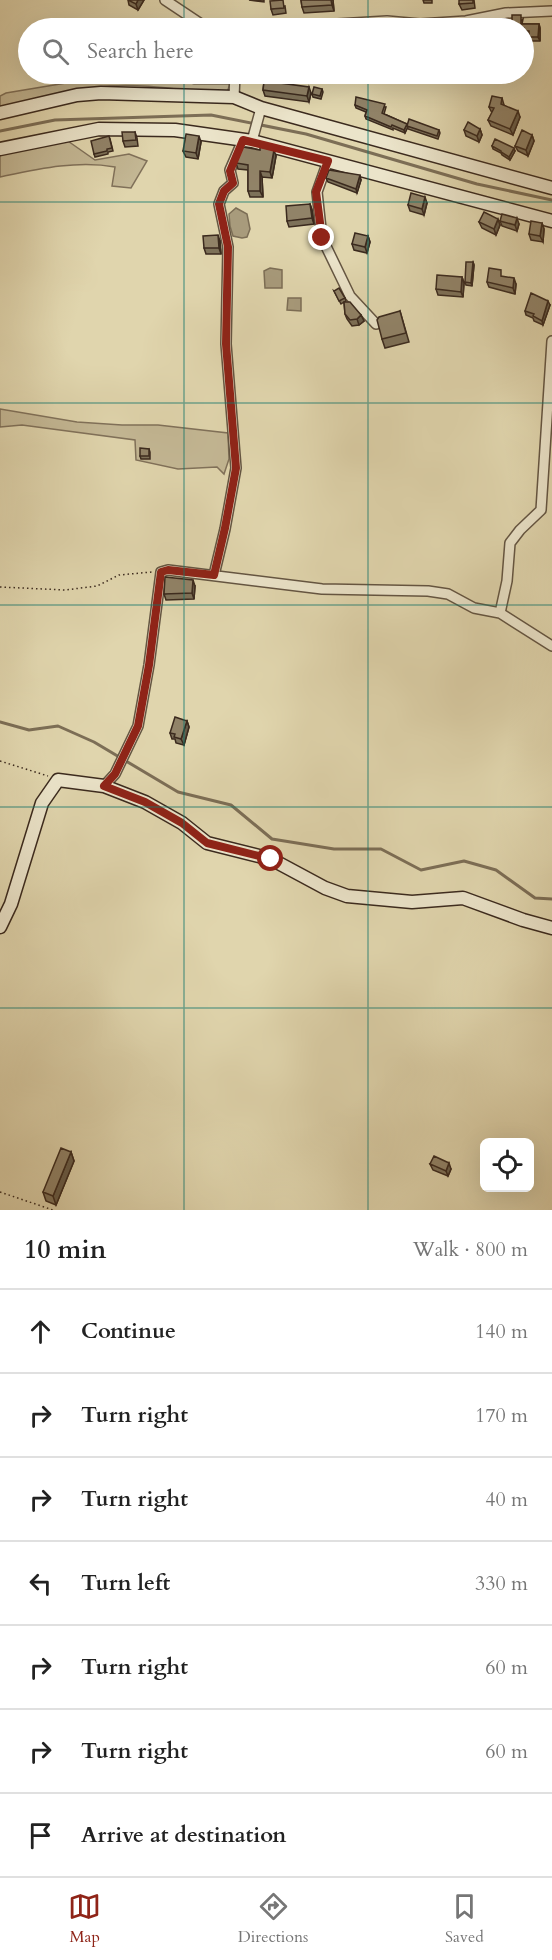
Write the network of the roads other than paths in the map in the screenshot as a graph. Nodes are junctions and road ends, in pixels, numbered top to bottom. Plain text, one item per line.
1 (165, 0) edge
2 (552, 11) edge
3 (192, 18) edge
4 (481, 18) edge
5 (235, 84) edge
6 (234, 97) junction
7 (261, 108) junction
8 (0, 113) edge
9 (247, 141) junction
10 (0, 149) edge
11 (328, 161) junction
12 (552, 188) edge
13 (552, 221) edge
14 (376, 324) edge
15 (552, 341) edge
16 (214, 575) junction
17 (500, 614) junction
18 (552, 646) edge
19 (104, 786) junction
20 (0, 927) edge
21 (552, 928) edge

1 - 3 street
2 - 4 street
5 - 6 street
6 - 7 main road
6 - 8 main road
7 - 9 street
7 - 12 main road
9 - 10 main road
9 - 11 main road
9 - 16 street
11 - 13 main road
11 - 14 street
15 - 17 street
16 - 17 street
16 - 19 street
17 - 18 street
19 - 20 main road
19 - 21 main road

